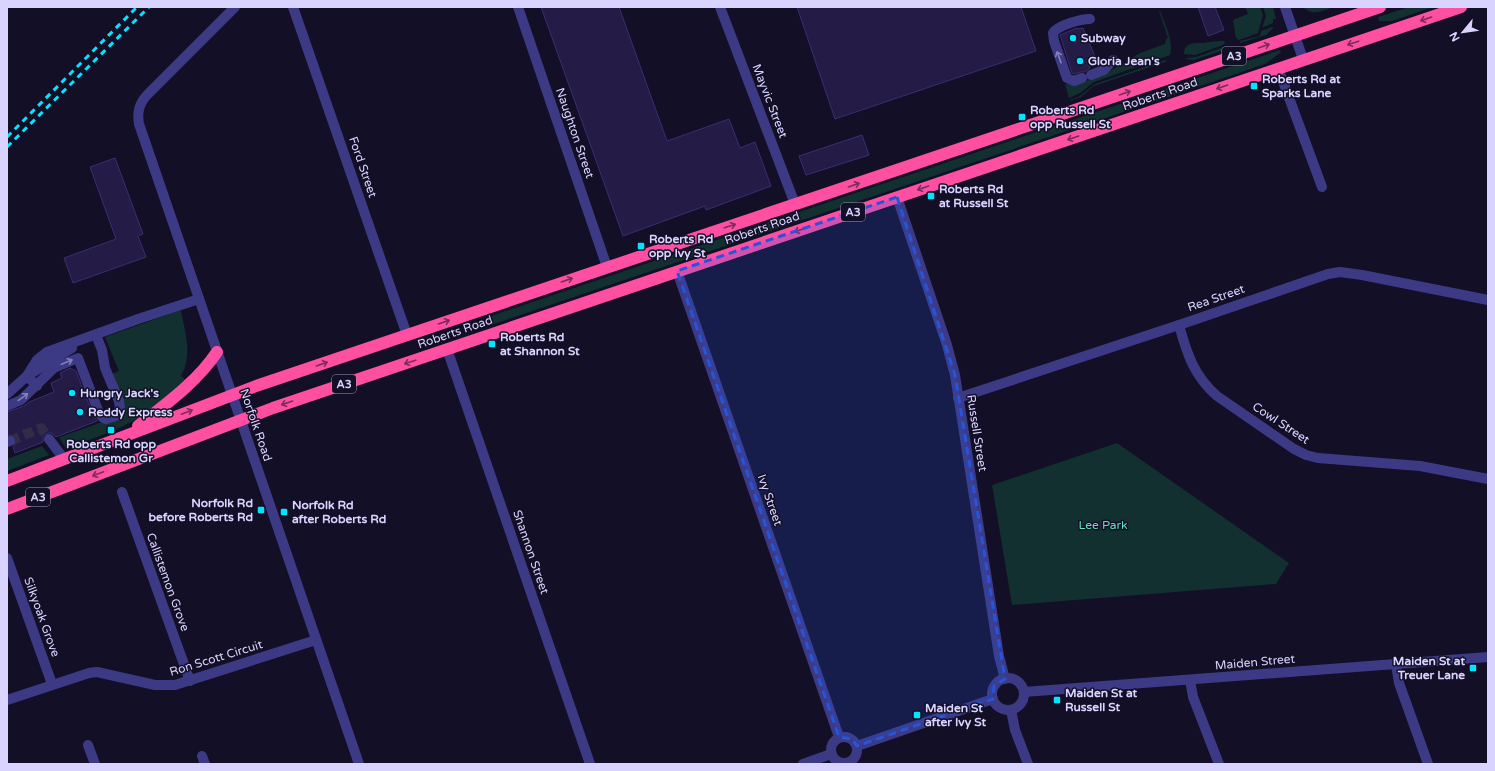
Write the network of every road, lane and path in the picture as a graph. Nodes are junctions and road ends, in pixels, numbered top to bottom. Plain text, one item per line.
1 (234, 7) edge
2 (293, 7) edge
3 (518, 7) edge
4 (720, 7) edge
5 (1285, 7) edge
6 (1380, 7) edge
7 (1461, 7) edge
8 (1090, 19) dead end
9 (1295, 36) junction
10 (1114, 60) dead end
11 (1303, 60) junction
12 (1278, 68) junction
13 (1322, 187) dead end
14 (897, 197) junction
15 (795, 204) junction
16 (607, 267) junction
17 (677, 271) junction
18 (199, 299) junction
19 (1488, 300) edge
20 (1180, 325) junction
21 (96, 335) junction
22 (407, 335) junction
23 (447, 349) junction
24 (217, 352) junction
25 (28, 376) junction
26 (37, 386) junction
27 (7, 394) edge
28 (232, 395) junction
29 (958, 398) junction
30 (7, 406) edge
31 (241, 420) junction
32 (129, 434) junction
33 (49, 439) tunnel mouth
34 (64, 459) junction
35 (1488, 479) edge
36 (7, 481) edge
37 (122, 492) dead end
38 (7, 509) edge
39 (7, 558) edge
40 (316, 640) junction
41 (1488, 657) edge
42 (1396, 665) junction
43 (1005, 679) junction
44 (1190, 680) junction
45 (190, 681) junction
46 (52, 684) junction
47 (1024, 692) junction
48 (994, 699) junction
49 (7, 700) edge
50 (1011, 710) junction
51 (839, 737) junction
52 (88, 745) dead end
53 (857, 746) junction
54 (832, 754) junction
55 (849, 763) edge
56 (95, 764) edge
57 (360, 764) edge
58 (590, 764) edge
59 (803, 764) edge
60 (1028, 764) edge
61 (1219, 764) edge
62 (1428, 764) edge

1 - 18 street, Norfolk Road
2 - 22 street, Ford Street
3 - 16 street, Naughton Street
4 - 15 street, Mayvic Street
5 - 9 street
6 - 9 highway, Roberts Road / A3
7 -> 11 highway, Roberts Road / A3
10 -> 8 street
9 - 11 street
15 -> 9 highway, Roberts Road / A3
11 - 12 highway, Roberts Road / A3
12 - 13 street
12 -> 14 highway, Roberts Road / A3
14 -> 17 highway, Roberts Road / A3
14 - 29 street, Russell Street
16 -> 15 highway, Roberts Road / A3
22 -> 16 highway, Roberts Road / A3
17 - 23 highway, Roberts Road / A3
17 - 51 street, Ivy Street
18 - 21 street
18 - 24 street, Norfolk Road
19 - 20 street, Rea Street
20 - 29 street, Rea Street
20 - 35 street, Cowl Street
21 - 25 street
26 -> 21 street
28 -> 22 highway, Roberts Road / A3
23 -> 31 highway, Roberts Road / A3
23 - 58 street, Shannon Street
24 - 28 street, Norfolk Road
24 - 32 highway
25 - 26 street
25 - 27 street
30 -> 26 street
28 - 31 street, Norfolk Road
32 -> 28 highway, Roberts Road / A3
29 - 43 street, Russell Street
31 -> 38 highway, Roberts Road / A3
31 - 40 street, Norfolk Road
32 - 34 highway, Roberts Road / A3
33 - 34 street
34 - 36 highway, Roberts Road / A3
37 - 45 street, Callistemon Grove
39 - 46 street, Silkyoak Grove
40 - 45 street, Ron Scott Circuit
40 - 57 street, Norfolk Road
41 - 42 street, Maiden Street
42 - 44 street, Maiden Street
42 - 62 street
43 - 47 street
43 - 48 street
44 - 47 street, Maiden Street
44 - 61 street
45 - 46 street, Ron Scott Circuit
46 - 49 street, Ron Scott Circuit
47 - 50 street
48 - 50 street
48 - 53 street
50 - 60 street
51 - 53 street
51 - 54 street
52 - 56 street
53 - 55 street
54 - 55 street
54 - 59 street

